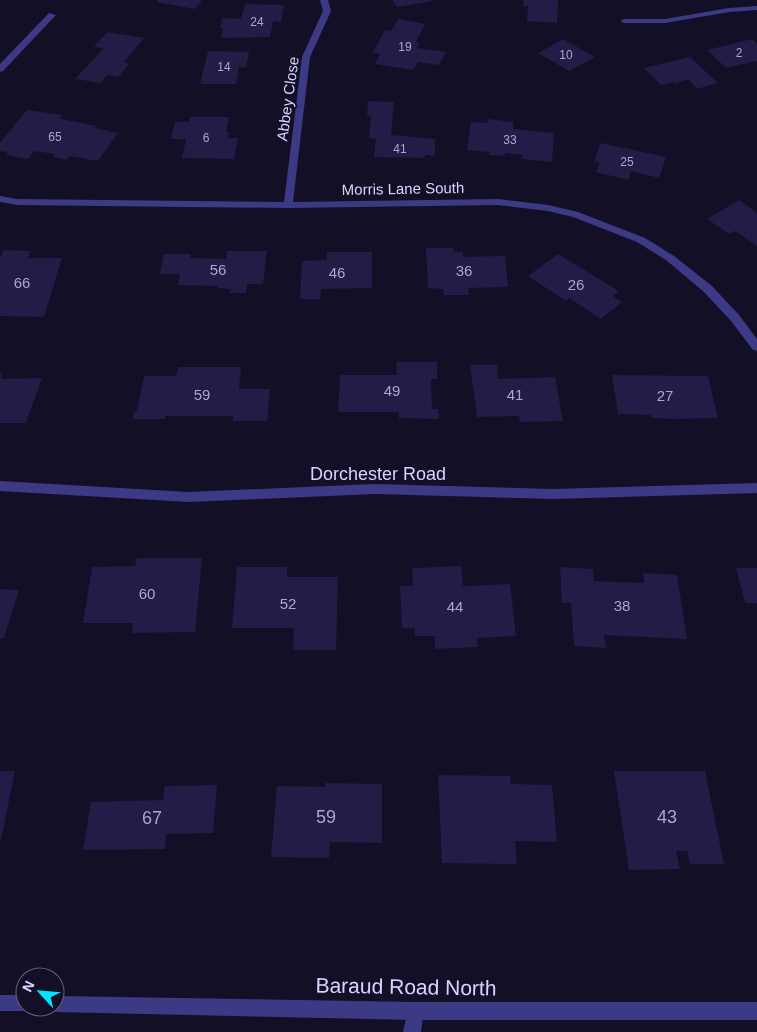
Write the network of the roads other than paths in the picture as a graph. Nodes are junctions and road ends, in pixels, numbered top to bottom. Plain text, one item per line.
1 (324, 0) edge
2 (757, 8) edge
3 (52, 15) dead end
4 (624, 21) dead end
5 (0, 69) edge
6 (0, 200) edge
7 (288, 205) junction
8 (757, 347) edge
9 (0, 486) edge
10 (757, 488) edge
11 (0, 1003) edge
12 (15, 1003) edge
13 (65, 1004) edge
14 (415, 1011) junction
15 (757, 1011) edge
16 (412, 1032) edge

1 - 7 street, Abbey Close
2 - 4 street
3 - 5 street
6 - 7 street, Morris Lane South
7 - 8 street, Morris Lane South
9 - 10 street, Dorchester Road
11 - 12 street
13 - 14 street, Baraud Road North
14 - 15 street, Baraud Road North
14 - 16 street

